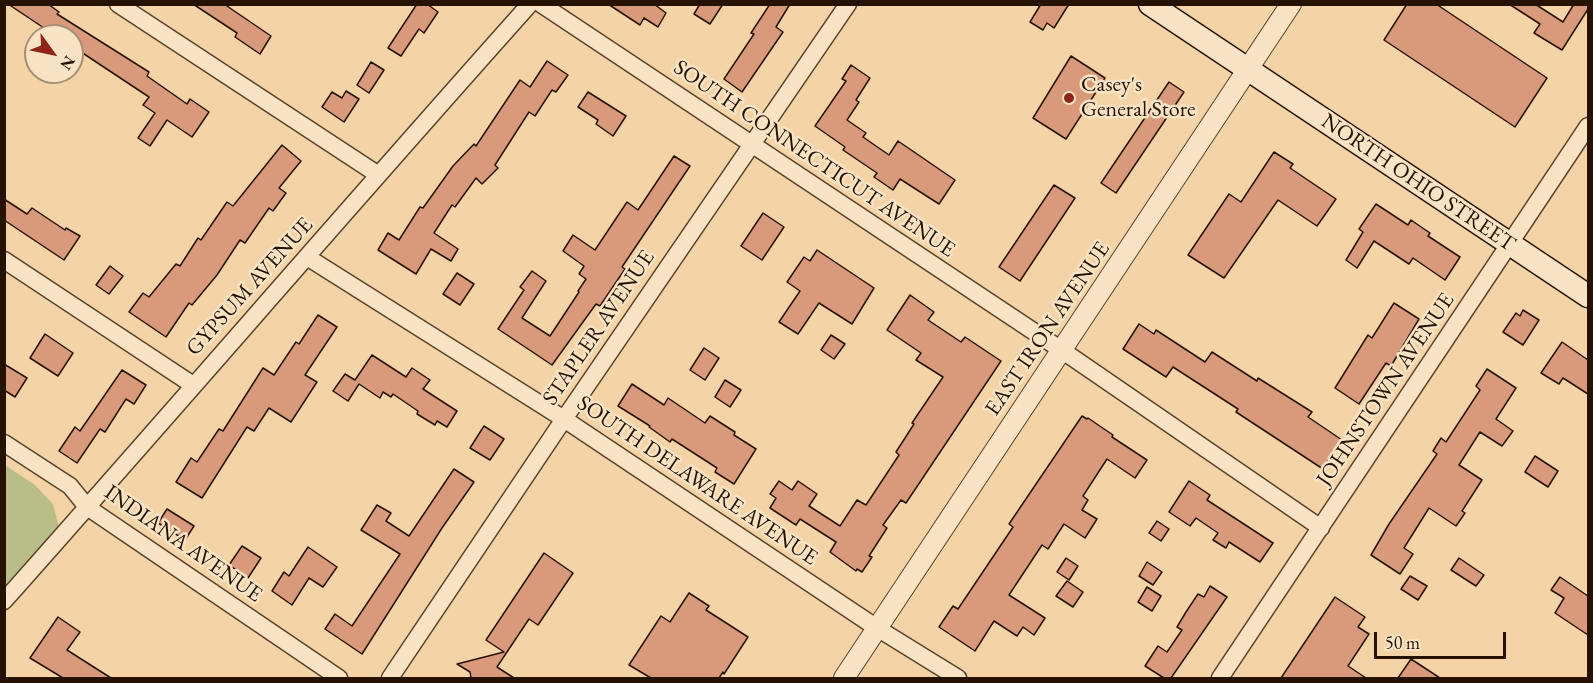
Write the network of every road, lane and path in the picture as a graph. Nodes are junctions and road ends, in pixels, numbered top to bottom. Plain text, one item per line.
1 (118, 4) edge
2 (530, 4) edge
3 (541, 4) edge
4 (848, 4) edge
5 (1150, 4) edge
6 (1291, 4) edge
7 (1249, 69) junction
8 (1588, 126) edge
9 (751, 144) junction
10 (377, 174) junction
11 (1510, 245) junction
12 (307, 258) junction
13 (4, 260) edge
14 (1588, 296) edge
15 (1063, 351) junction
16 (193, 385) junction
17 (564, 419) junction
18 (4, 442) edge
19 (87, 507) junction
20 (1321, 528) junction
21 (4, 601) edge
22 (877, 628) junction
23 (339, 678) edge
24 (390, 678) edge
25 (844, 678) edge
26 (958, 678) edge
27 (1220, 678) edge

1 - 10 street
2 - 10 street, GYPSUM AVENUE
3 - 9 street, SOUTH CONNECTICUT AVENUE
4 - 9 street, STAPLER AVENUE
5 - 7 main road, NORTH OHIO STREET
6 - 7 street, EAST IRON AVENUE
7 - 11 main road, NORTH OHIO STREET
7 - 15 street, EAST IRON AVENUE
8 - 11 street, JOHNSTOWN AVENUE
9 - 15 street, SOUTH CONNECTICUT AVENUE
9 - 17 street, STAPLER AVENUE
10 - 12 street, GYPSUM AVENUE
11 - 14 main road, NORTH OHIO STREET
11 - 20 street, JOHNSTOWN AVENUE
12 - 16 street, GYPSUM AVENUE
12 - 17 street, SOUTH DELAWARE AVENUE
13 - 16 street
15 - 20 street, SOUTH CONNECTICUT AVENUE
15 - 22 street, EAST IRON AVENUE
16 - 19 street, GYPSUM AVENUE
17 - 22 street, SOUTH DELAWARE AVENUE
17 - 24 street, STAPLER AVENUE
18 - 19 street, INDIANA AVENUE
19 - 21 street, GYPSUM AVENUE
19 - 23 street, INDIANA AVENUE
20 - 27 street, JOHNSTOWN AVENUE
22 - 25 street, EAST IRON AVENUE
22 - 26 street, SOUTH DELAWARE AVENUE

